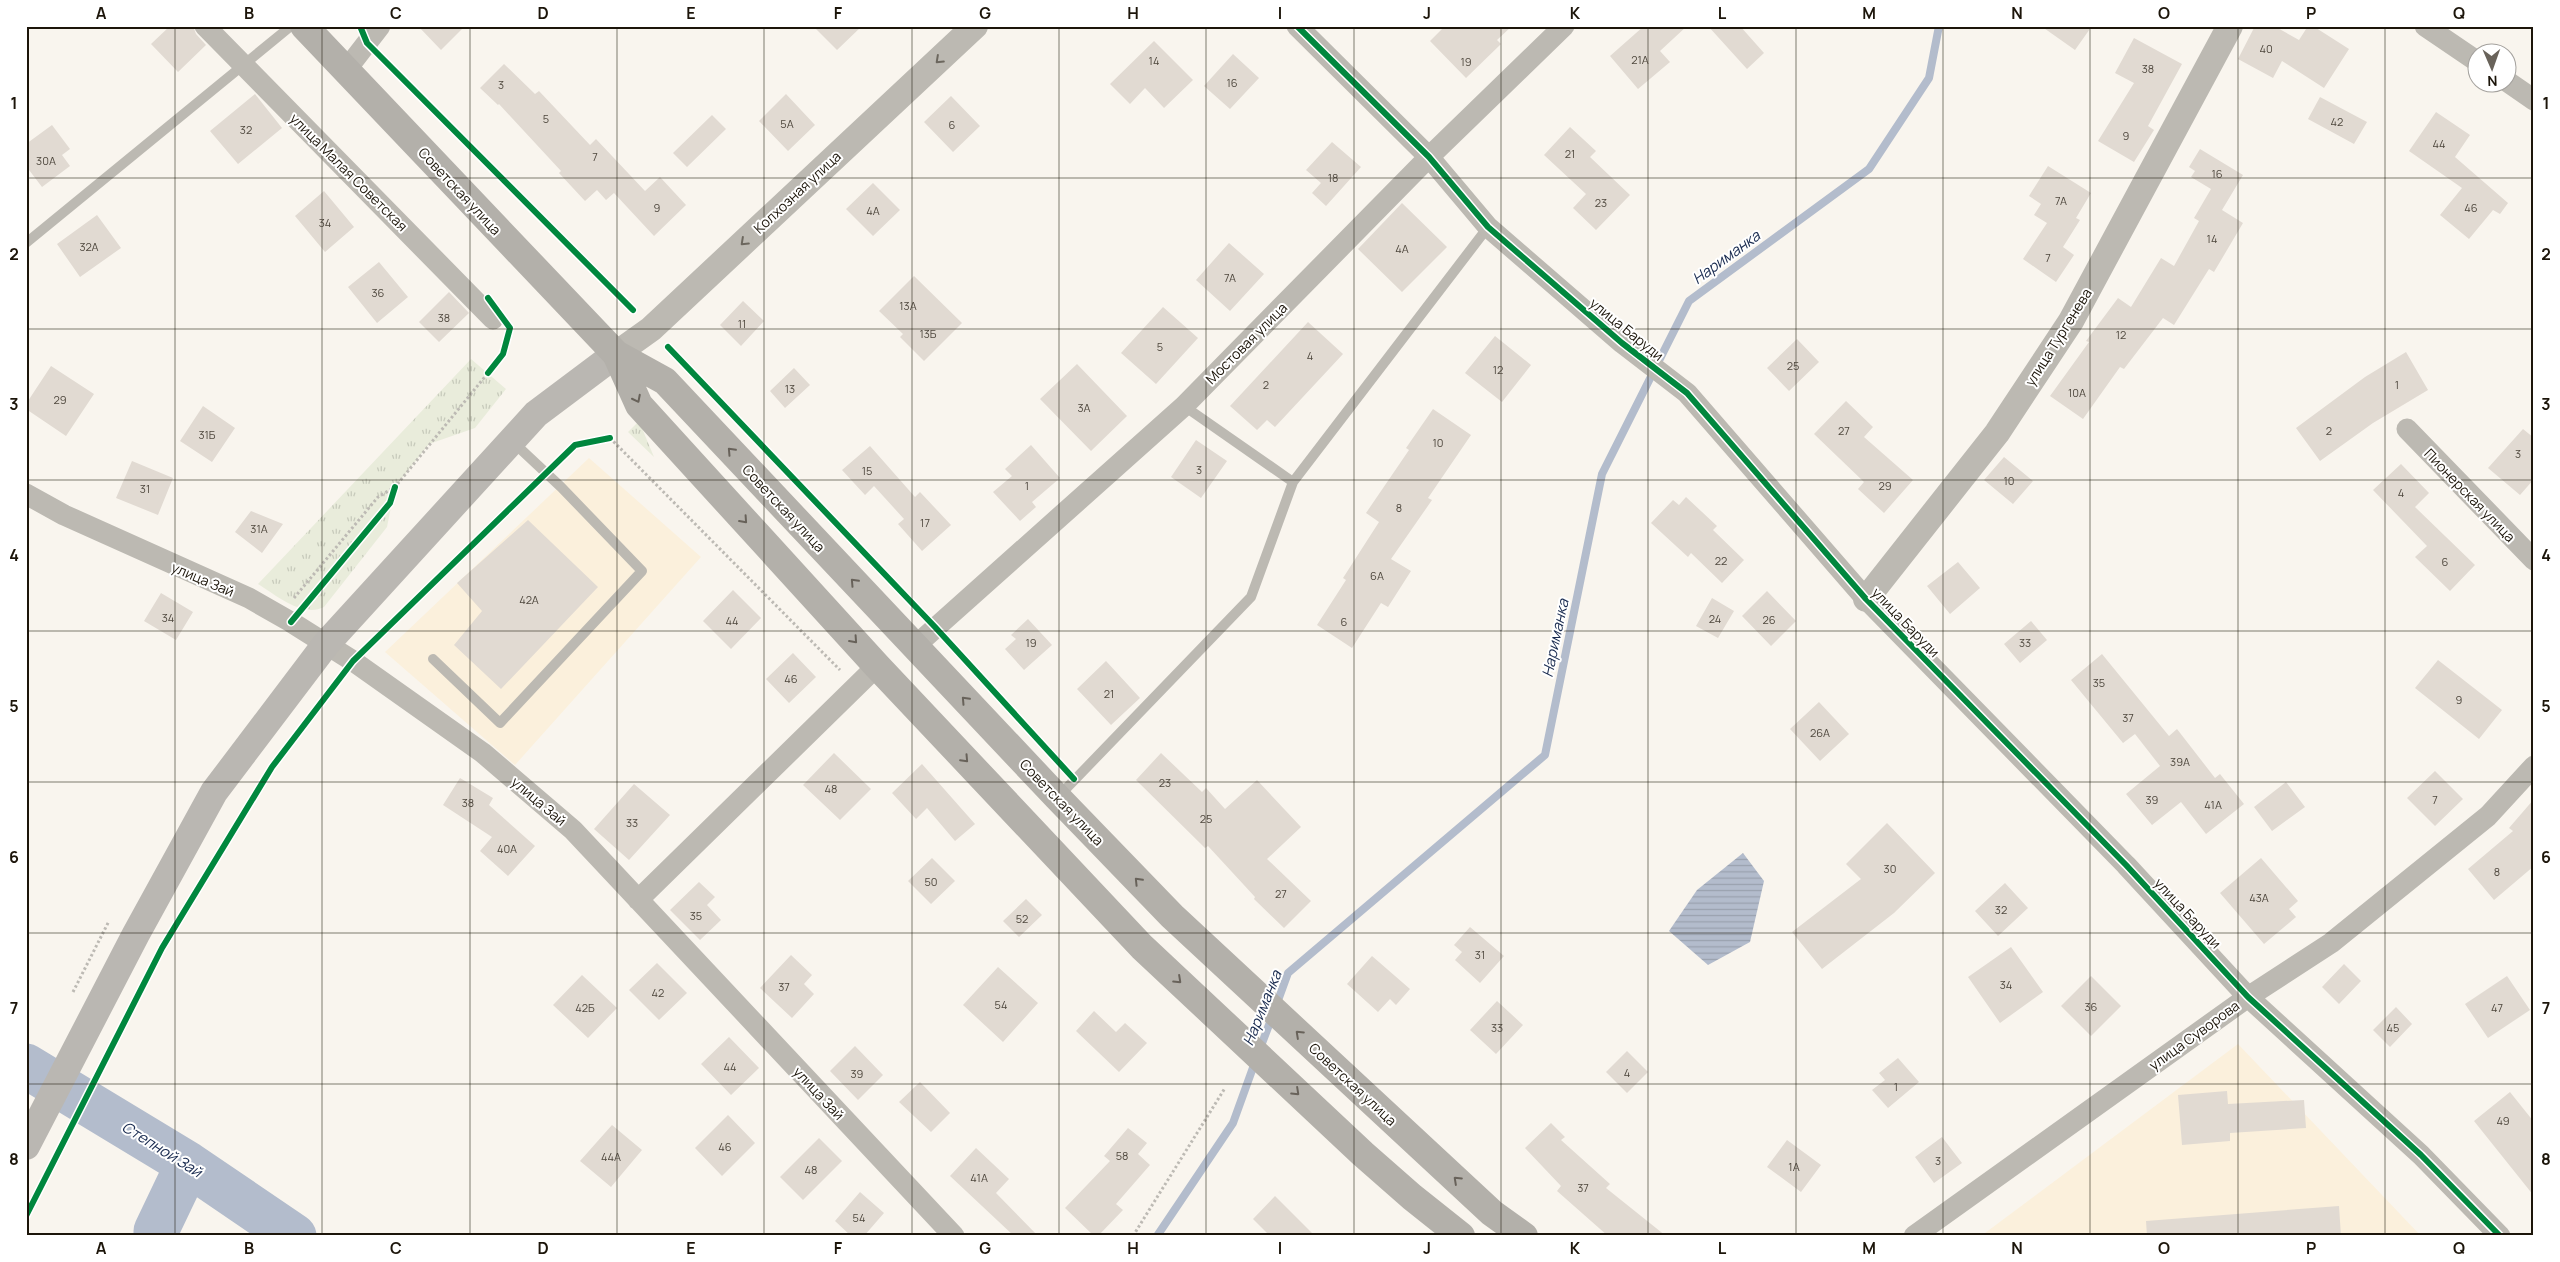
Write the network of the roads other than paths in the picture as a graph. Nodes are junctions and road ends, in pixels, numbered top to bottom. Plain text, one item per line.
1 (205, 26) edge
2 (291, 26) edge
3 (304, 26) edge
4 (380, 26) edge
5 (974, 26) edge
6 (1297, 26) edge
7 (1564, 26) edge
8 (2230, 26) edge
9 (2425, 26) edge
10 (2468, 55) edge
11 (243, 65) junction
12 (346, 70) junction
13 (2518, 89) edge
14 (2534, 100) edge
15 (1429, 157) junction
16 (1488, 227) junction
17 (26, 243) edge
18 (493, 319) dead end
19 (616, 354) junction
20 (1184, 406) junction
21 (2407, 429) dead end
22 (512, 442) junction
23 (1293, 482) junction
24 (26, 494) edge
25 (2534, 560) edge
26 (1866, 598) junction
27 (326, 644) junction
28 (914, 647) junction
29 (433, 659) dead end
30 (877, 666) junction
31 (2534, 766) edge
32 (1057, 798) junction
33 (638, 900) junction
34 (2248, 996) junction
35 (26, 1146) edge
36 (954, 1236) edge
37 (1462, 1236) edge
38 (1524, 1236) edge
39 (1914, 1236) edge
40 (2500, 1236) edge

1 - 11 street, улица Малая Советская
2 - 11 lane
3 - 12 main road, Советская улица
4 - 12 street
5 -> 19 street, Колхозная улица
6 - 15 street, улица Баруди
7 - 15 street, Мостовая улица
8 - 26 street, улица Тургенева
9 - 10 street
11 - 17 lane
11 - 18 street, улица Малая Советская
12 - 19 main road, Советская улица
13 - 14 street
15 - 16 street, улица Баруди
15 - 20 street, Мостовая улица
16 - 23 lane
16 - 26 street, улица Баруди
19 - 22 main road
28 -> 19 main road, Советская улица
19 -> 30 main road, Советская улица
20 - 23 lane
20 - 28 street, Мостовая улица
21 - 25 street, Пионерская улица
22 - 27 main road
22 - 29 lane
23 - 32 lane
24 - 27 street, улица Зай
26 - 34 street, улица Баруди
27 - 33 street, улица Зай
27 - 35 main road
32 -> 28 main road, Советская улица
30 - 33 street
30 -> 37 main road, Советская улица
31 - 34 street, улица Суворова
38 -> 32 main road, Советская улица
33 - 36 street, улица Зай
34 - 39 street, улица Суворова
34 - 40 street, улица Баруди

